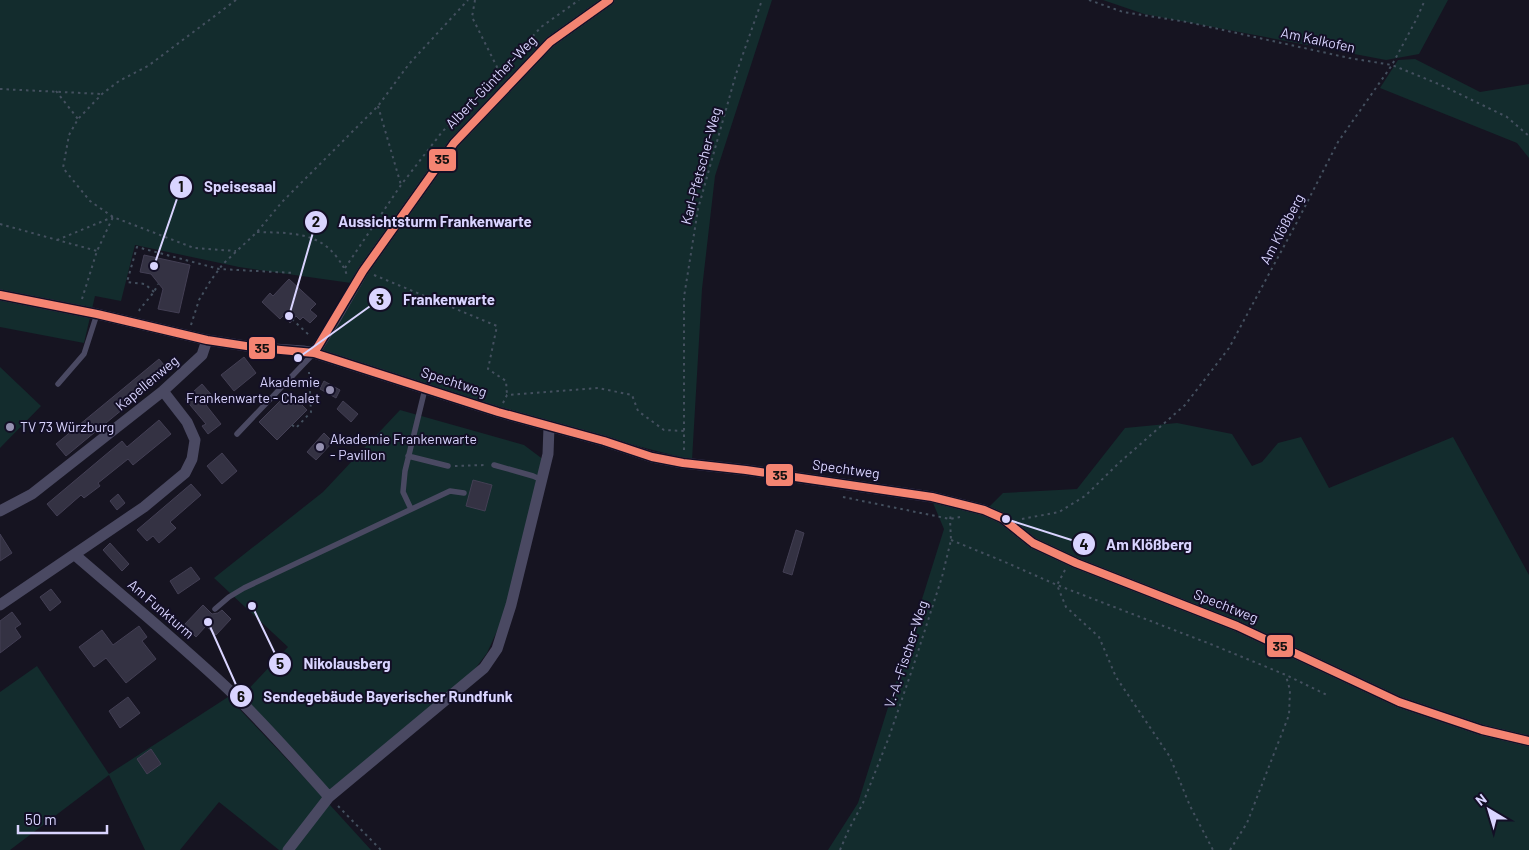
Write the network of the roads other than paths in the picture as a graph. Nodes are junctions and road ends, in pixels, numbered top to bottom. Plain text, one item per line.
1 (609, 0) edge
2 (0, 295) edge
3 (97, 314) junction
4 (207, 340) junction
5 (314, 353) junction
6 (58, 384) dead end
7 (425, 389) junction
8 (163, 391) junction
9 (549, 427) junction
10 (237, 434) dead end
11 (408, 456) junction
12 (494, 465) road end
13 (448, 466) road end
14 (542, 480) junction
15 (464, 493) dead end
16 (411, 510) junction
17 (0, 511) edge
18 (75, 555) junction
19 (0, 605) edge
20 (215, 609) dead end
21 (1529, 740) edge
22 (329, 797) junction
23 (288, 850) edge

1 - 5 street, Albert-Günther-Weg
2 - 3 street, Spechtweg
3 - 4 street, Spechtweg
3 - 6 lane
4 - 5 street, Spechtweg
4 - 8 street, Kapellenweg
5 - 7 street, Spechtweg
5 - 10 lane
7 - 9 street, Spechtweg
7 - 11 lane
8 - 17 street, Kapellenweg
8 - 18 street
9 - 14 street
9 - 21 street, Spechtweg
11 - 13 lane
11 - 16 lane
12 - 14 lane
14 - 22 street
15 - 16 lane
16 - 20 lane
18 - 19 street
18 - 22 street, Am Funkturm
22 - 23 street

